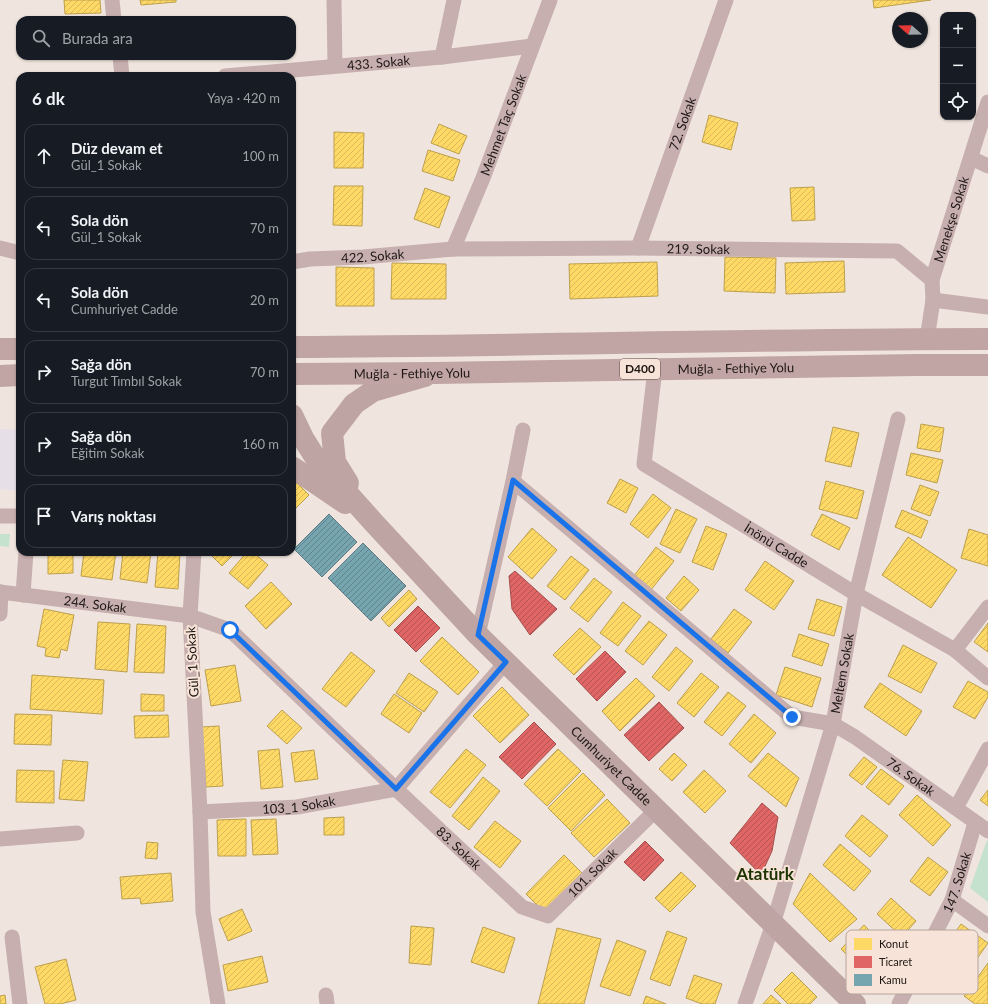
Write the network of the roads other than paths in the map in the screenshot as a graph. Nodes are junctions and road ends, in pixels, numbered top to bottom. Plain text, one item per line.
1 (112, 0) edge
2 (334, 0) edge
3 (454, 0) edge
4 (550, 0) edge
5 (726, 0) edge
6 (114, 16) edge
7 (532, 46) junction
8 (442, 57) junction
9 (120, 60) edge
10 (335, 66) junction
11 (122, 72) edge
12 (268, 72) edge
13 (988, 102) edge
14 (971, 158) junction
15 (988, 166) edge
16 (0, 248) edge
17 (638, 248) junction
18 (453, 249) junction
19 (16, 252) edge
20 (296, 261) edge
21 (932, 280) junction
22 (933, 300) junction
23 (988, 307) edge
24 (927, 339) junction
25 (988, 339) edge
26 (296, 347) edge
27 (0, 349) edge
28 (16, 349) edge
29 (988, 365) edge
30 (655, 369) junction
31 (296, 374) edge
32 (435, 374) junction
33 (16, 375) edge
34 (0, 376) edge
35 (898, 419) dead end
36 (296, 423) edge
37 (523, 430) dead end
38 (296, 460) edge
39 (296, 470) edge
40 (513, 480) junction
41 (318, 485) junction
42 (0, 516) edge
43 (16, 516) edge
44 (374, 523) junction
45 (26, 556) edge
46 (194, 556) edge
47 (0, 592) edge
48 (23, 594) junction
49 (856, 594) junction
50 (988, 607) edge
51 (0, 614) edge
52 (190, 616) junction
53 (478, 635) junction
54 (955, 650) junction
55 (506, 662) junction
56 (988, 678) edge
57 (833, 724) junction
58 (988, 749) edge
59 (396, 789) junction
60 (956, 808) junction
61 (656, 810) junction
62 (200, 812) junction
63 (975, 823) junction
64 (988, 831) edge
65 (77, 833) dead end
66 (0, 839) edge
67 (952, 900) junction
68 (522, 908) joint
69 (773, 924) junction
70 (988, 926) edge
71 (937, 930) edge
72 (12, 937) dead end
73 (904, 994) edge
74 (20, 1004) edge
75 (218, 1004) edge
76 (745, 1004) edge
77 (855, 1004) edge
78 (899, 1004) edge

1 - 6 street
2 - 10 street
3 - 8 street
4 - 7 street, Mehmet Taç Sokak
5 - 17 street, 72. Sokak
7 - 8 street, 433. Sokak
7 - 18 street, Mehmet Taç Sokak
8 - 10 street, 433. Sokak
9 - 11 street
10 - 12 street, 433. Sokak
13 - 14 street, Menekşe Sokak
14 - 15 street
14 - 21 street, Menekşe Sokak
16 - 19 street
17 - 18 street, 219. Sokak
17 - 21 street, 219. Sokak
18 - 20 street, 422. Sokak
21 - 22 street, Menekşe Sokak
22 - 23 street
22 - 24 street, Menekşe Sokak
24 - 25 highway, Muğla - Fethiye Yolu / D400
24 - 26 highway, Muğla - Fethiye Yolu / D400
27 - 28 highway
29 - 30 highway, Muğla - Fethiye Yolu / D400
30 - 32 highway, Muğla - Fethiye Yolu / D400
30 - 49 street, İnönü Cadde
31 - 32 highway, Muğla - Fethiye Yolu / D400
32 - 44 street
33 - 34 highway
35 - 49 street, Meltem Sokak
36 - 44 street
37 - 40 street
38 - 41 street
39 - 41 street
40 - 53 street
40 - 57 street
41 - 44 street
42 - 43 street
44 - 53 street, Cumhuriyet Cadde
45 - 48 street
46 - 52 street
47 - 48 street, 244. Sokak
47 - 51 street
48 - 52 street, 244. Sokak
49 - 54 street, İnönü Cadde
49 - 57 street, Meltem Sokak
50 - 54 street
52 - 59 street, Gül_1 Sokak
52 - 62 street, Gül_1 Sokak
53 - 55 street, Cumhuriyet Cadde
54 - 56 street, İnönü Cadde
55 - 59 street
55 - 61 street, Cumhuriyet Cadde
57 - 60 street, 76. Sokak
57 - 69 street, Meltem Sokak
58 - 60 street
59 - 62 street, 103_1 Sokak
59 - 68 street, 83. Sokak
60 - 63 street, 76. Sokak
61 - 68 street, 101. Sokak
61 - 69 street, Cumhuriyet Cadde
62 - 75 street, Gül_1 Sokak
63 - 64 street, 76. Sokak
63 - 67 street, 147. Sokak
65 - 66 street
67 - 70 street
67 - 71 street, 147. Sokak
69 - 76 street, Meltem Sokak
69 - 77 street, Cumhuriyet Cadde
72 - 74 street
73 - 78 street, 147. Sokak

